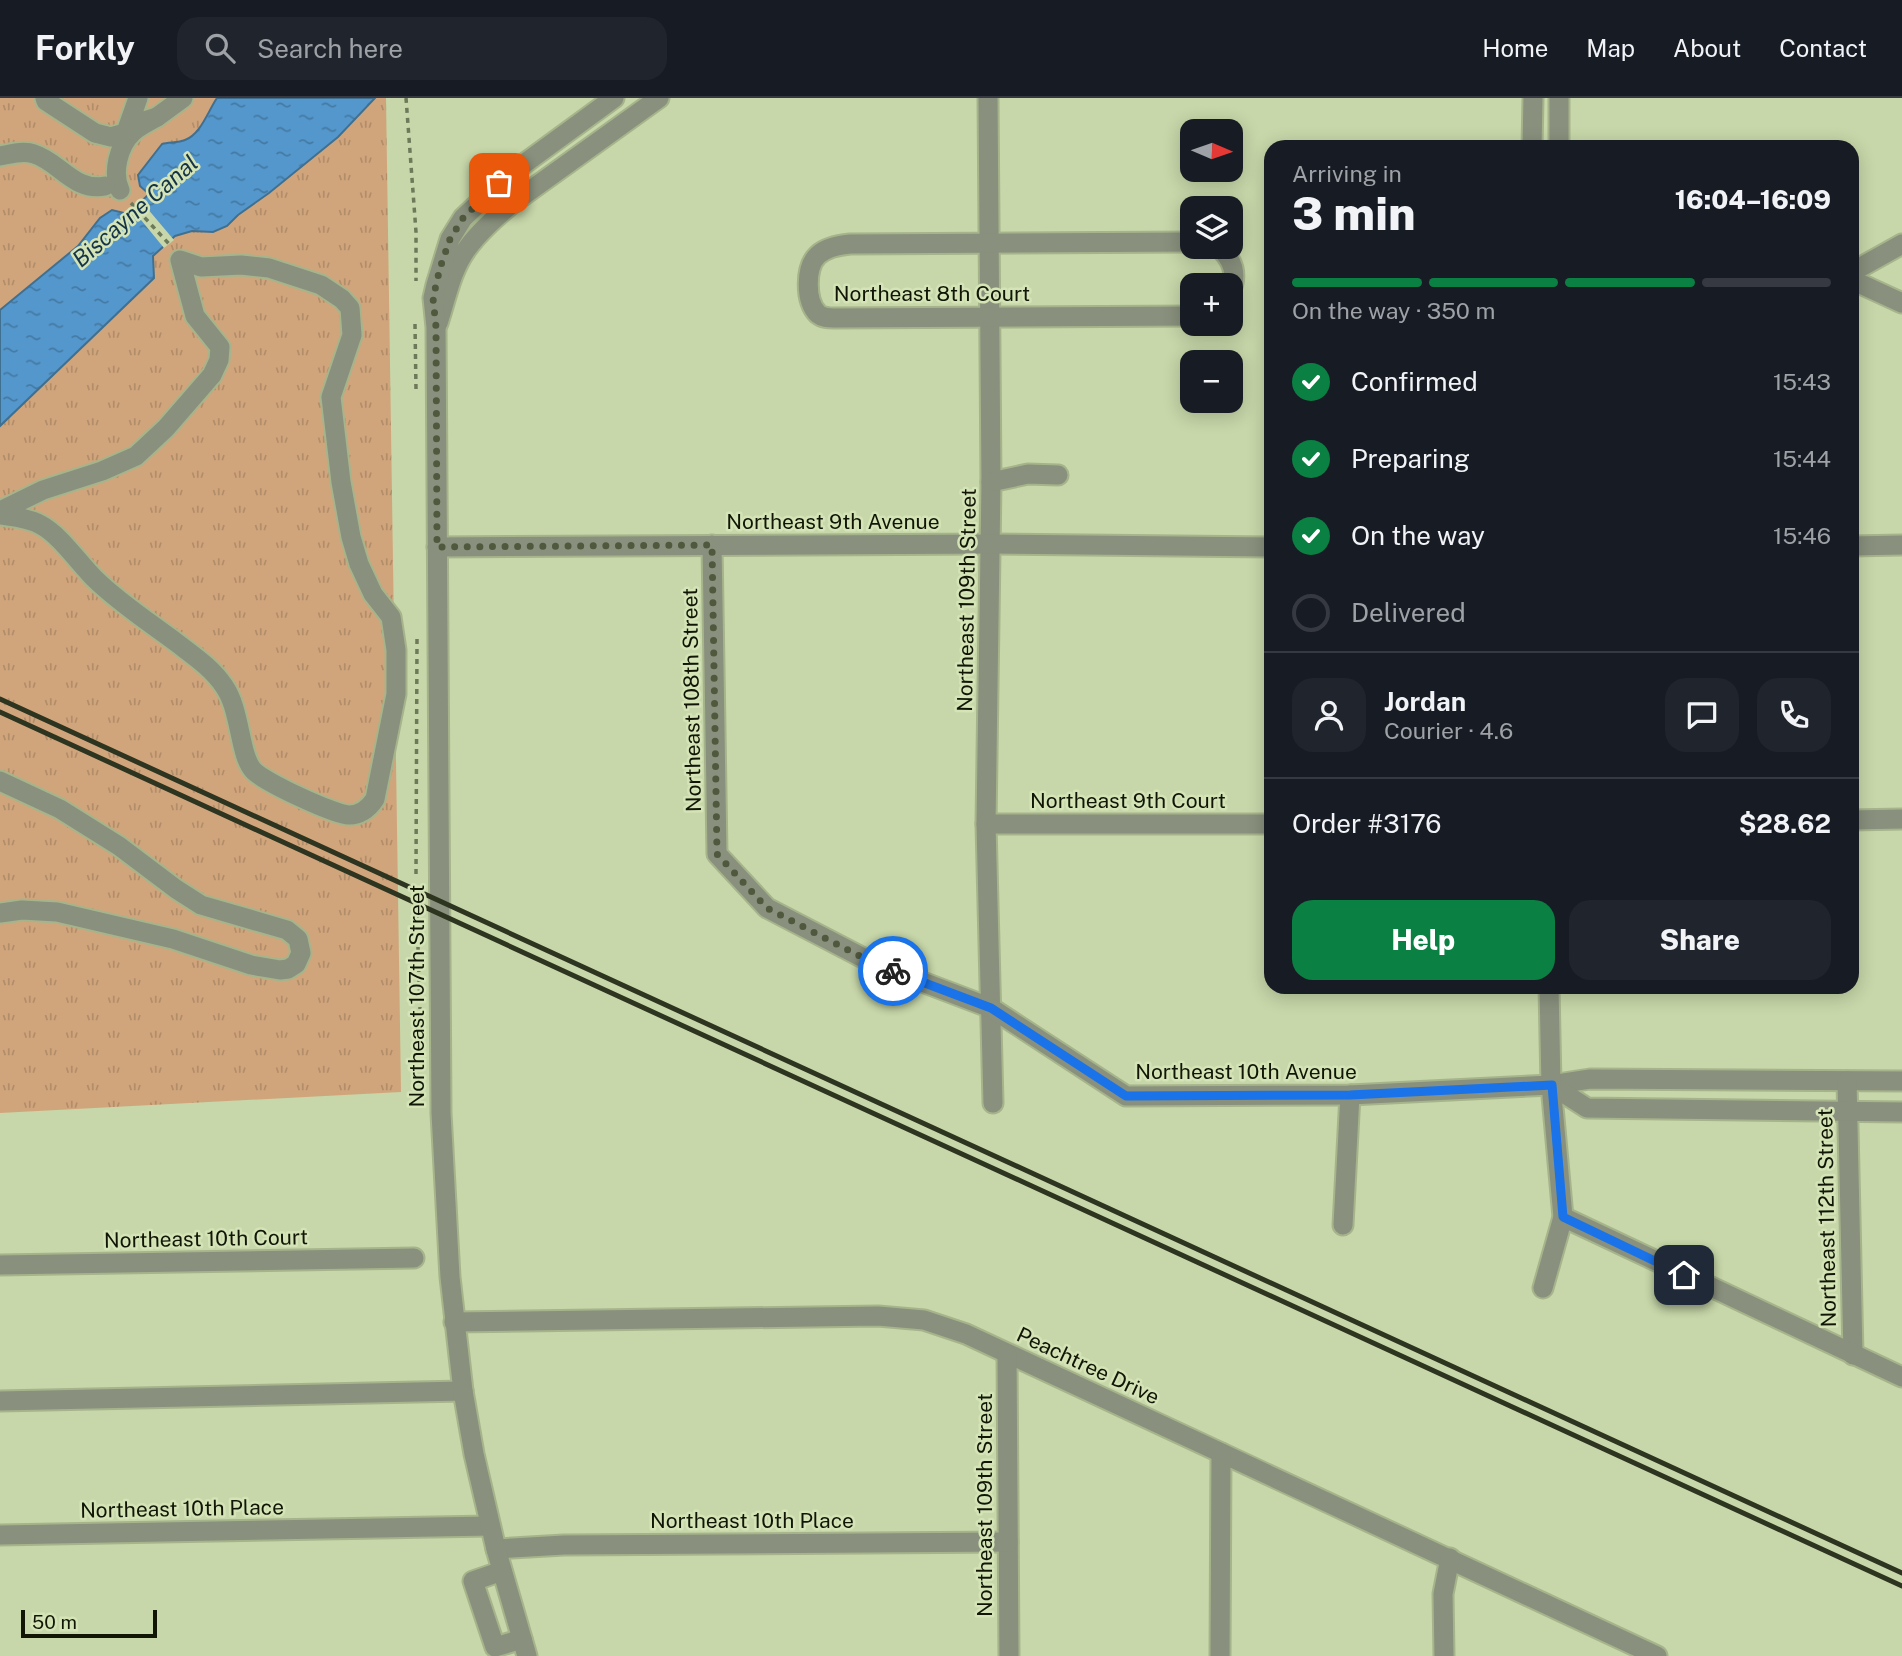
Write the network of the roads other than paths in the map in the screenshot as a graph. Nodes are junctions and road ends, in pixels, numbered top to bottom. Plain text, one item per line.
1 (45, 98) edge
2 (138, 98) edge
3 (183, 98) edge
4 (614, 98) edge
5 (659, 98) edge
6 (988, 98) edge
7 (1532, 98) edge
8 (1559, 98) edge
9 (157, 117) junction
10 (125, 132) junction
11 (1532, 140) edge
12 (1559, 140) edge
13 (0, 156) edge
14 (989, 242) junction
15 (1180, 242) edge
16 (1902, 244) edge
17 (1859, 268) edge
18 (1859, 283) edge
19 (1902, 303) edge
20 (1180, 316) edge
21 (990, 318) junction
22 (436, 327) junction
23 (1058, 475) dead end
24 (991, 482) junction
25 (0, 513) edge
26 (990, 544) junction
27 (712, 545) junction
28 (1902, 545) edge
29 (1859, 546) edge
30 (437, 547) junction
31 (1264, 547) edge
32 (0, 781) edge
33 (1902, 819) edge
34 (1859, 820) edge
35 (986, 824) junction
36 (1264, 824) edge
37 (717, 854) joint
38 (0, 913) edge
39 (1549, 994) edge
40 (991, 1008) junction
41 (1847, 1081) junction
42 (1902, 1081) edge
43 (1552, 1085) junction
44 (1350, 1095) junction
45 (993, 1102) dead end
46 (1847, 1112) junction
47 (1902, 1112) edge
48 (1563, 1217) junction
49 (1343, 1225) dead end
50 (414, 1258) dead end
51 (0, 1265) edge
52 (1543, 1288) dead end
53 (454, 1322) junction
54 (1007, 1354) junction
55 (1853, 1355) junction
56 (1902, 1377) edge
57 (463, 1391) junction
58 (0, 1401) edge
59 (1221, 1453) junction
60 (490, 1526) junction
61 (0, 1535) edge
62 (1008, 1542) junction
63 (496, 1549) junction
64 (1450, 1558) junction
65 (502, 1571) junction
66 (524, 1647) edge
67 (1009, 1656) edge
68 (1220, 1656) edge
69 (1444, 1656) edge
70 (1657, 1656) edge

1 - 10 street
2 - 10 street
3 - 9 street
4 - 22 street, Northeast 107th Street
5 - 22 street
6 - 14 street, Northeast 109th Street
7 - 11 street
8 - 12 street
9 - 10 street
9 - 13 street
14 - 15 street, Northeast 8th Court
14 - 21 street, Northeast 109th Street
14 - 21 street, Northeast 8th Court
16 - 17 street
18 - 19 street
20 - 21 street, Northeast 8th Court
21 - 24 street, Northeast 109th Street
22 - 30 street, Northeast 107th Street
23 - 24 street
24 - 26 street, Northeast 109th Street
25 - 25 street
26 - 27 street, Northeast 9th Avenue
26 - 31 street, Northeast 9th Avenue
26 - 35 street, Northeast 109th Street
27 - 30 street, Northeast 9th Avenue
27 - 37 street, Northeast 108th Street
28 - 29 street
30 - 53 street, Northeast 107th Street
32 - 38 street
33 - 34 street
35 - 36 street, Northeast 9th Court
35 - 40 street, Northeast 109th Street
37 - 40 street, Northeast 10th Avenue
39 - 43 street
40 - 44 street, Northeast 10th Avenue
40 - 45 street, Northeast 109th Street
41 - 42 street, Northeast 10th Avenue
41 - 43 street, Northeast 10th Avenue
41 - 46 street, Northeast 112th Street
43 - 44 street, Northeast 10th Avenue
43 - 46 street
43 - 48 street
44 - 49 street
46 - 47 street
46 - 55 street, Northeast 112th Street
48 - 52 street
48 - 55 street
50 - 51 street, Northeast 10th Court
53 - 54 street, Peachtree Drive
53 - 57 street, Northeast 107th Street
54 - 59 street, Peachtree Drive
54 - 62 street, Northeast 109th Street
55 - 56 street
57 - 58 street
57 - 60 street, Northeast 107th Street
59 - 64 street, Peachtree Drive
59 - 68 street
60 - 61 street, Northeast 10th Place
60 - 63 street, Northeast 107th Street
62 - 63 street, Northeast 10th Place
62 - 67 street, Northeast 109th Street
63 - 65 street, Northeast 107th Street
64 - 69 street
64 - 70 street, Peachtree Drive
65 - 66 street, Northeast 107th Street
65 - 66 street

